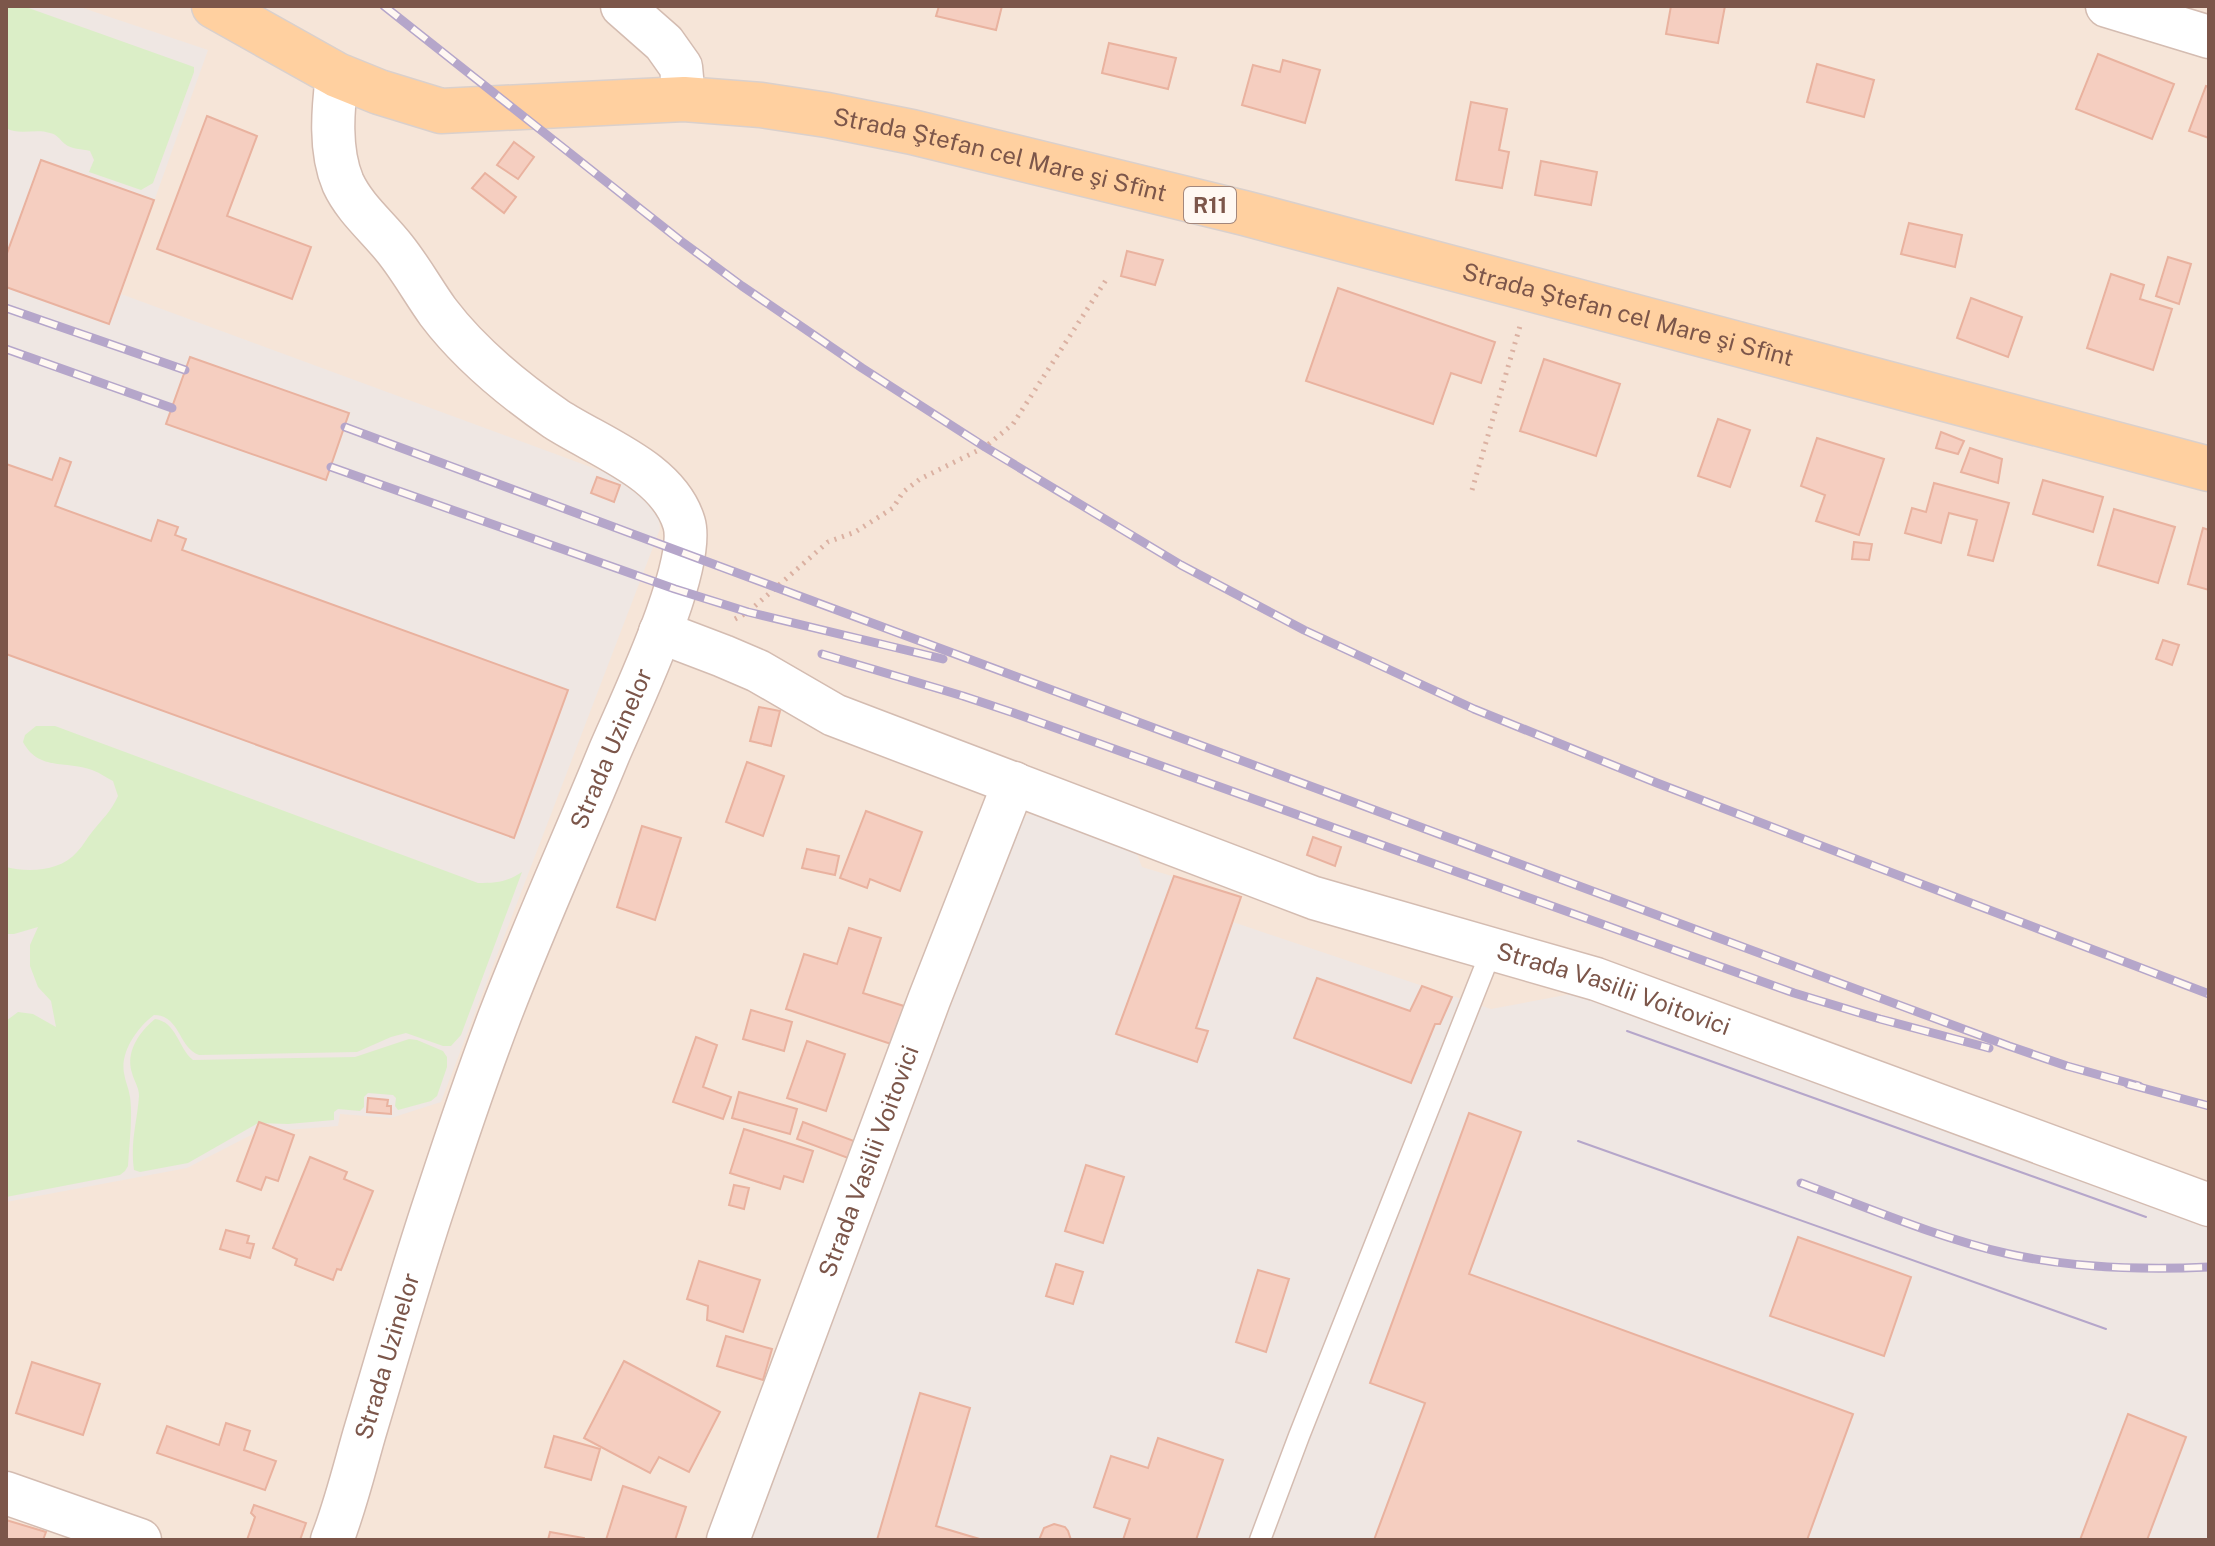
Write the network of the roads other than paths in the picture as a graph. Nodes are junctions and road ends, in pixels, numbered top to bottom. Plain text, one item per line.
1 (214, 6) edge
2 (622, 6) edge
3 (2107, 6) edge
4 (2209, 37) edge
5 (337, 75) junction
6 (684, 99) junction
7 (2209, 469) edge
8 (660, 632) junction
9 (1014, 783) junction
10 (1492, 949) junction
11 (2209, 1205) edge
12 (6, 1493) edge
13 (140, 1540) edge
14 (332, 1540) edge
15 (728, 1540) edge
16 (1260, 1540) edge

1 - 5 main road, Strada Ştefan cel Mare şi Sfînt / R11
2 - 6 street
3 - 4 street
5 - 6 main road, Strada Ştefan cel Mare şi Sfînt / R11
5 - 8 street, Strada Uzinelor
6 - 7 main road, Strada Ştefan cel Mare şi Sfînt / R11
8 - 9 street, Strada Vasilii Voitovici
8 - 14 street, Strada Uzinelor
9 - 10 street, Strada Vasilii Voitovici
9 - 15 street, Strada Vasilii Voitovici
10 - 11 street, Strada Vasilii Voitovici
10 - 16 lane
12 - 13 street

